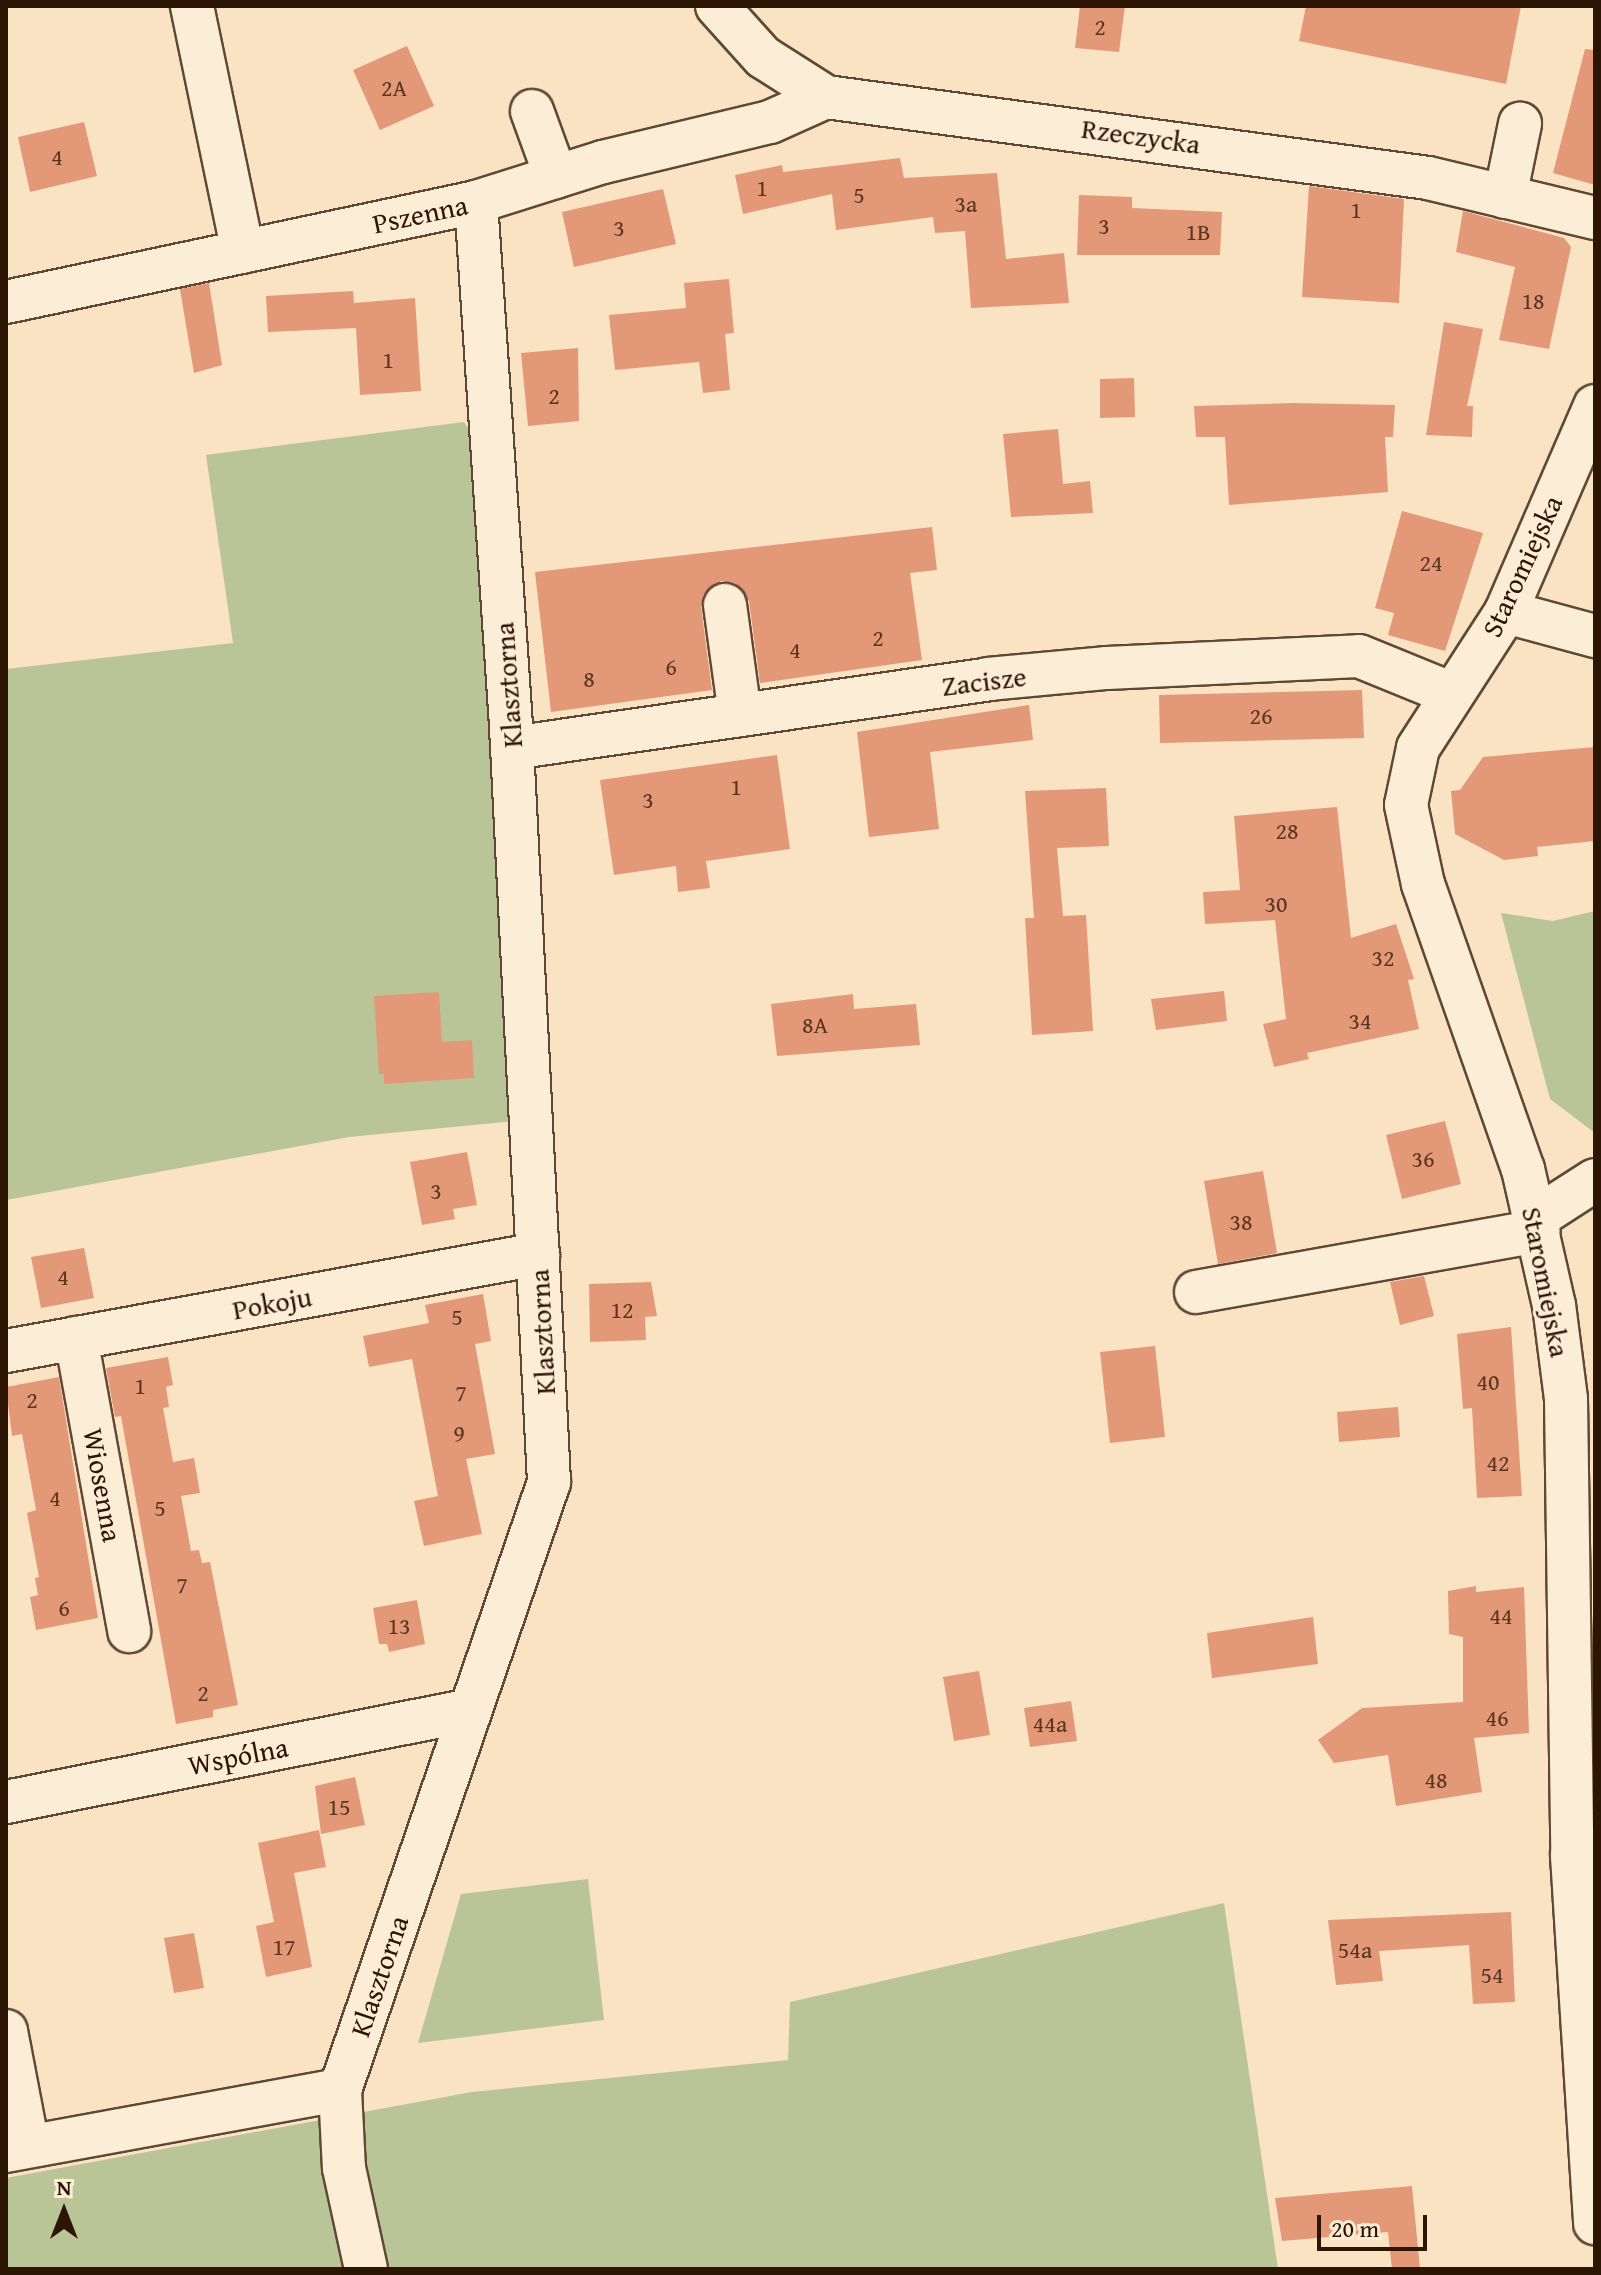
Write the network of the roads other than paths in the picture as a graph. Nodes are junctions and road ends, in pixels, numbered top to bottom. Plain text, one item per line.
1 (192, 6) edge
2 (717, 6) edge
3 (826, 97) junction
4 (532, 111) dead end
5 (1520, 124) dead end
6 (556, 177) junction
7 (1505, 197) junction
8 (476, 202) junction
9 (1595, 218) edge
10 (243, 252) junction
11 (6, 302) edge
12 (1595, 406) edge
13 (725, 605) dead end
14 (1506, 612) junction
15 (1595, 636) edge
16 (1452, 694) junction
17 (740, 715) junction
18 (505, 759) junction
19 (1595, 1180) edge
20 (1538, 1224) junction
21 (538, 1254) junction
22 (1196, 1292) dead end
23 (76, 1338) junction
24 (6, 1351) edge
25 (129, 1631) dead end
26 (469, 1710) junction
27 (6, 1802) edge
28 (6, 2031) edge
29 (340, 2090) junction
30 (17, 2149) edge
31 (1595, 2223) edge
32 (366, 2269) edge

1 - 10 street
2 - 3 street, Rzeczycka
3 - 6 street, Pszenna
3 - 7 street, Rzeczycka
4 - 6 street
5 - 7 street
6 - 8 street, Pszenna
7 - 9 street, Rzeczycka
8 - 10 street, Pszenna
8 - 18 street, Klasztorna
10 - 11 street, Pszenna
12 - 14 street, Staromiejska
13 - 17 street
14 - 15 street
14 - 16 street, Staromiejska
16 - 17 street, Zacisze
16 - 20 street, Staromiejska
17 - 18 street, Zacisze
18 - 21 street, Klasztorna
19 - 20 street
20 - 22 street
20 - 31 street, Staromiejska
21 - 23 street, Pokoju
21 - 26 street, Klasztorna
23 - 24 street, Pokoju
23 - 25 street, Wiosenna
26 - 27 street, Wspólna
26 - 29 street, Klasztorna
28 - 30 street
29 - 30 street
29 - 32 street

